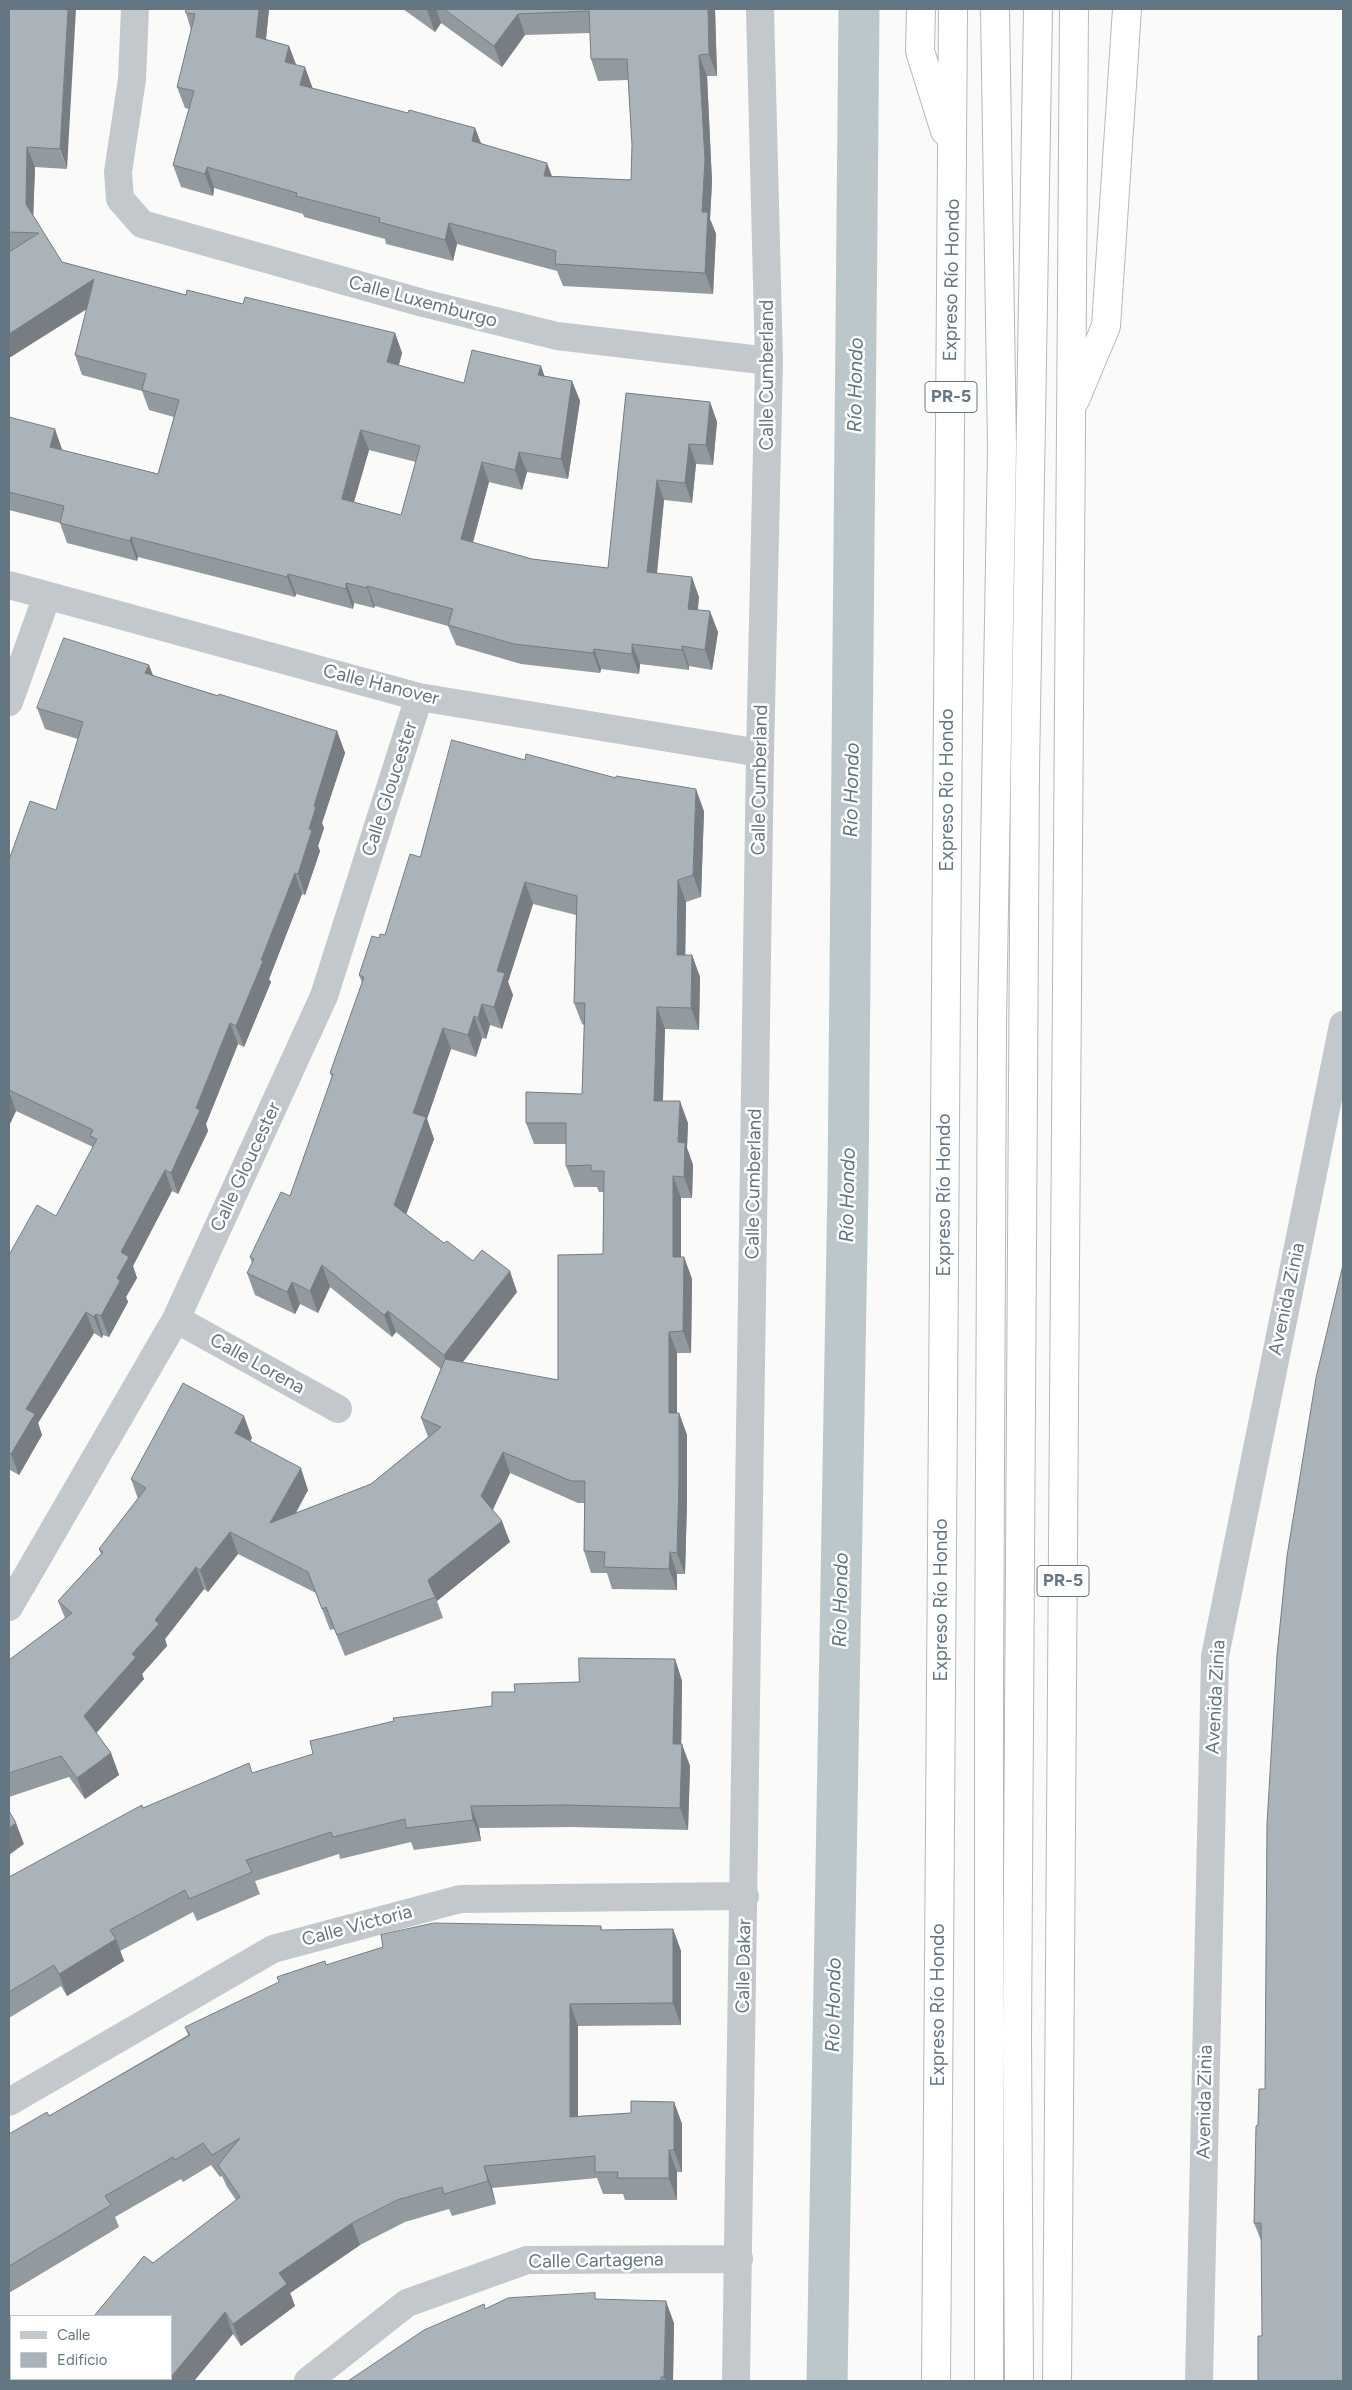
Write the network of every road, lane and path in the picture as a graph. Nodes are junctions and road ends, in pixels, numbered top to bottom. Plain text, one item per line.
1 (134, 9) edge
2 (760, 9) edge
3 (921, 9) edge
4 (953, 9) edge
5 (995, 9) edge
6 (1038, 9) edge
7 (1074, 9) edge
8 (1127, 9) edge
9 (953, 158) junction
10 (769, 361) junction
11 (1070, 410) junction
12 (9, 585) edge
13 (47, 596) junction
14 (419, 697) junction
15 (9, 702) edge
16 (760, 753) junction
17 (1343, 1026) edge
18 (1340, 1053) edge
19 (176, 1319) junction
20 (338, 1409) dead end
21 (750, 1550) joint
22 (9, 1608) edge
23 (745, 1896) junction
24 (9, 2102) edge
25 (739, 2259) junction
26 (308, 2381) edge
27 (736, 2381) edge
28 (936, 2381) edge
29 (989, 2381) edge
30 (1019, 2381) edge
31 (1057, 2381) edge
32 (1199, 2381) edge

1 - 10 street, Calle Luxemburgo
2 - 10 street, Calle Cumberland
3 - 9 highway
4 - 9 highway, Expreso Río Hondo / PR-5
5 - 29 highway
6 - 30 highway
7 - 11 highway, PR-5
8 - 11 highway
9 - 28 highway, Expreso Río Hondo / PR-5
10 - 16 street, Calle Cumberland
11 - 31 highway, PR-5
12 - 13 street, Calle Hanover
13 - 14 street, Calle Hanover
13 - 15 street
14 - 16 street, Calle Hanover
14 - 19 street, Calle Gloucester
16 - 21 street, Calle Cumberland
17 - 18 street, Avenida Zinia
18 - 32 street, Avenida Zinia
19 - 20 street, Calle Lorena
19 - 22 street, Calle Gloucester
21 - 23 street, Calle Dakar
23 - 24 street, Calle Victoria
23 - 25 street, Calle Dakar
25 - 26 street, Calle Cartagena
25 - 27 street, Calle Dakar

